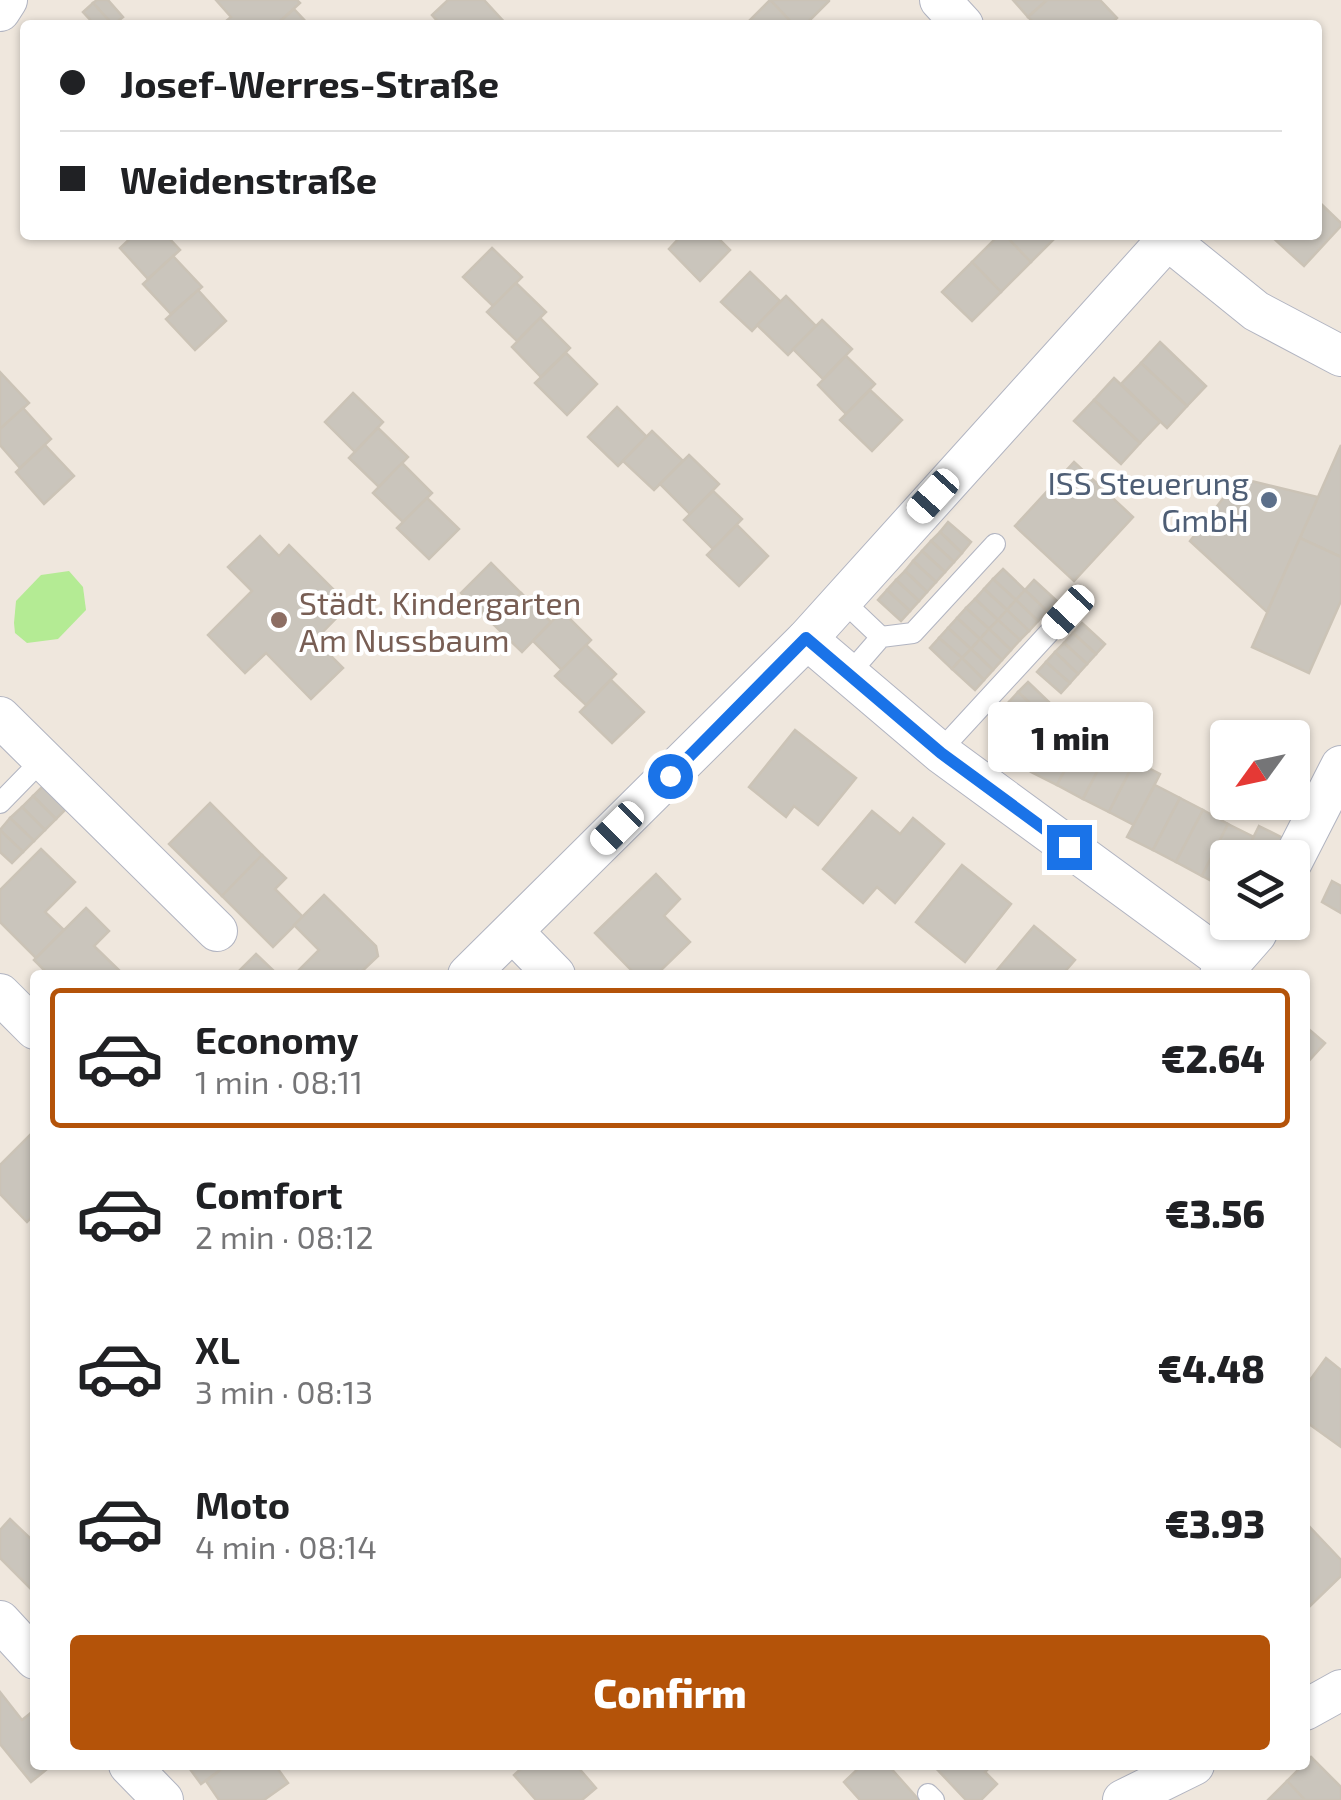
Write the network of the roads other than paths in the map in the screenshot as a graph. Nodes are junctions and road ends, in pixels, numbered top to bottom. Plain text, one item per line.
1 (7, 0) edge
2 (940, 0) edge
3 (0, 11) edge
4 (958, 20) edge
5 (1162, 240) edge
6 (1167, 240) edge
7 (1341, 356) edge
8 (994, 544) dead end
9 (841, 599) junction
10 (1068, 612) dead end
11 (881, 637) junction
12 (806, 638) junction
13 (848, 675) junction
14 (0, 717) edge
15 (941, 753) junction
16 (43, 759) junction
17 (1341, 766) edge
18 (0, 803) edge
19 (1303, 840) edge
20 (216, 931) dead end
21 (513, 932) junction
22 (1251, 940) edge
23 (473, 970) edge
24 (551, 970) edge
25 (1224, 970) edge
26 (0, 994) edge
27 (30, 1024) edge
28 (0, 1621) edge
29 (30, 1654) edge
30 (1341, 1690) edge
31 (1310, 1707) edge
32 (134, 1770) edge
33 (1184, 1770) edge
34 (163, 1800) edge
35 (1123, 1800) edge

1 - 3 street
2 - 4 street
5 - 9 street
6 - 7 street
8 - 11 lane
9 - 11 lane
9 - 12 street
10 - 15 lane
11 - 13 lane
12 - 13 street
12 - 21 street
13 - 15 street
14 - 16 street
15 - 25 street
16 - 18 lane
16 - 20 street
17 - 19 street
21 - 23 street
21 - 24 street
22 - 25 street
26 - 27 street
28 - 29 street
30 - 31 street
32 - 34 street
33 - 35 street

